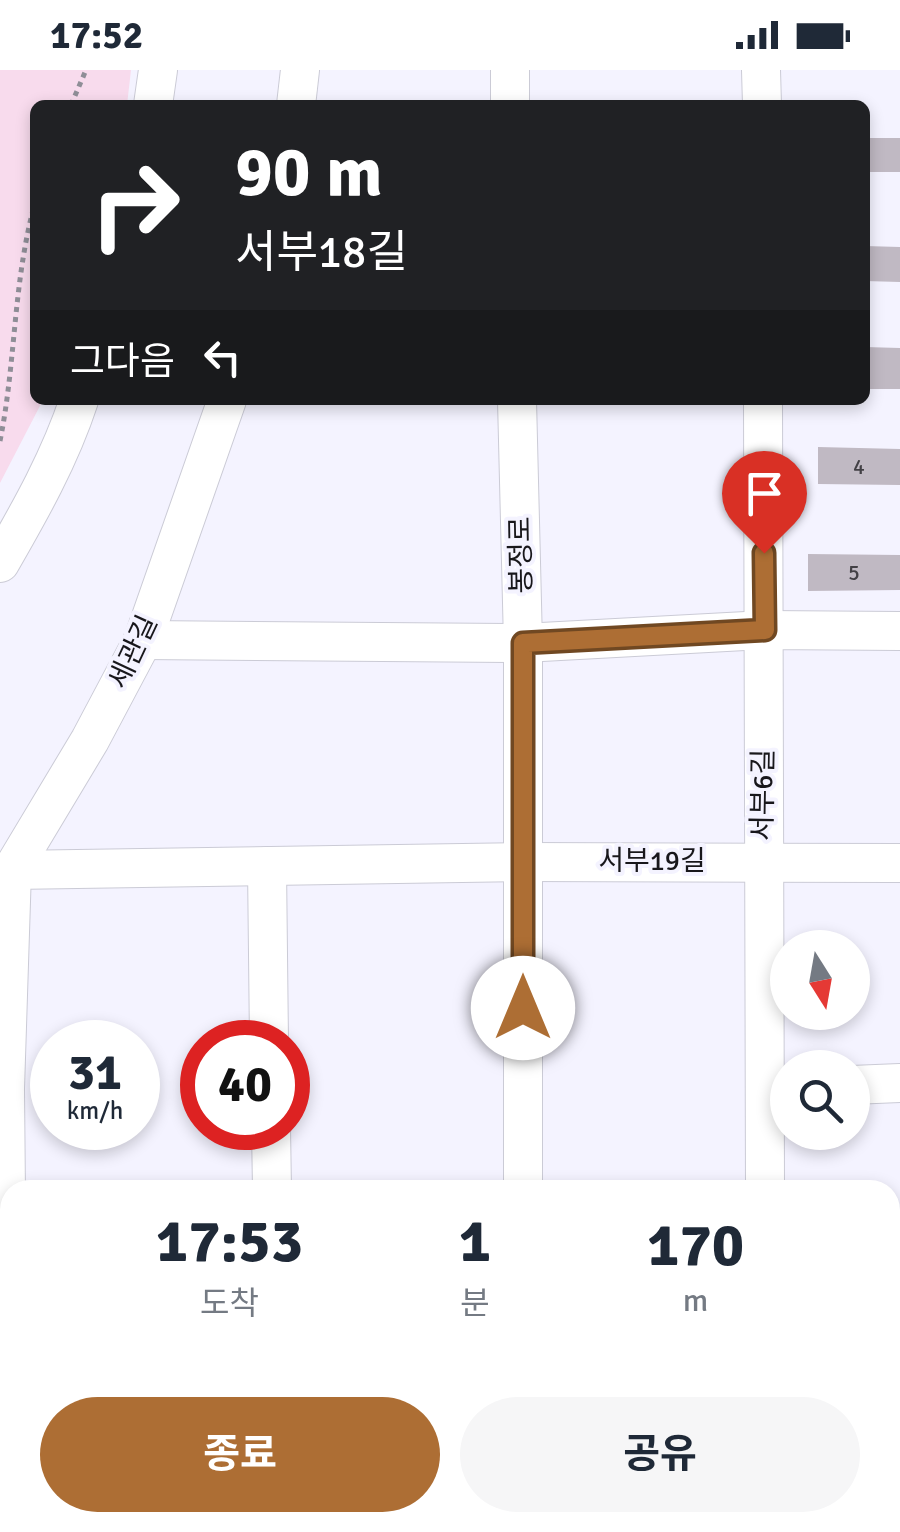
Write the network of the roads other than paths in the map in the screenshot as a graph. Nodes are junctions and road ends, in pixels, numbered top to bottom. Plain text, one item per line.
1 (158, 70) edge
2 (300, 70) edge
3 (510, 70) edge
4 (761, 70) edge
5 (154, 100) edge
6 (297, 100) edge
7 (510, 100) edge
8 (762, 100) edge
9 (77, 405) edge
10 (225, 405) edge
11 (518, 405) edge
12 (763, 405) edge
13 (36, 498) junction
14 (0, 517) edge
15 (0, 563) edge
16 (765, 630) junction
17 (900, 631) edge
18 (143, 640) junction
19 (523, 643) junction
20 (762, 861) junction
21 (523, 862) junction
22 (900, 862) edge
23 (267, 866) junction
24 (6, 877) edge
25 (270, 1020) edge
26 (773, 1050) edge
27 (900, 1083) edge
28 (870, 1084) edge
29 (770, 1139) edge
30 (271, 1150) edge
31 (5, 1180) edge
32 (272, 1180) edge
33 (523, 1180) edge
34 (766, 1180) edge

1 - 5 street
2 - 6 street
3 - 7 street
4 - 8 street
9 - 13 street
10 - 18 street, 세관길
11 - 19 street, 봉정로
12 - 16 street, 서부6길
13 - 14 street
13 - 15 street
16 - 17 street
16 - 19 street
16 - 20 street, 서부6길
18 - 19 street
18 - 24 street, 세관길
19 - 21 street, 봉정로
20 - 21 street, 서부19길
20 - 22 street, 서부19길
20 - 26 street, 서부6길
21 - 23 street, 서부19길
21 - 33 street, 봉정로
23 - 24 street, 서부19길
23 - 25 street
24 - 31 street
27 - 28 street
29 - 34 street, 서부6길
30 - 32 street

